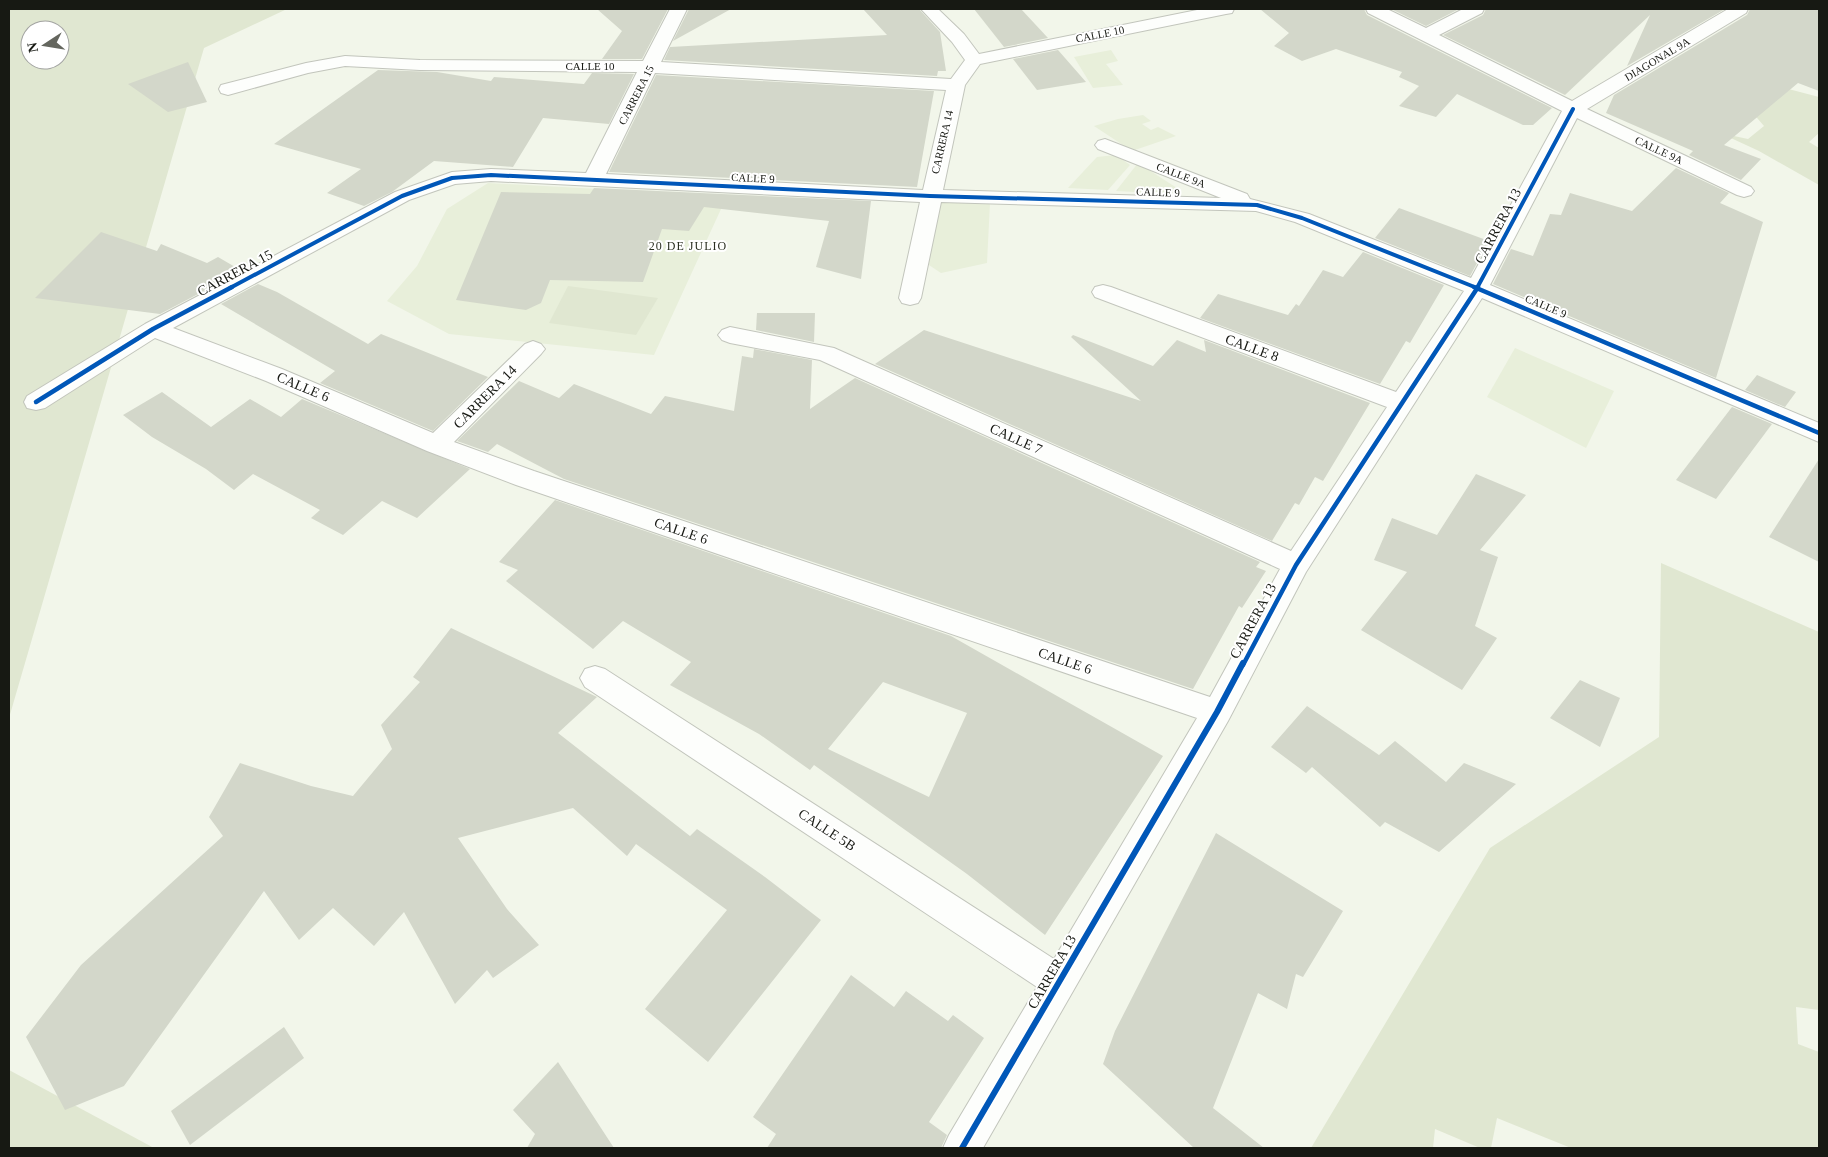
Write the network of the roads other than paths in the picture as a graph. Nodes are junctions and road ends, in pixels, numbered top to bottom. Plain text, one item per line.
1 (678, 9) edge
2 (929, 9) edge
3 (1226, 9) edge
4 (1374, 9) edge
5 (1476, 9) edge
6 (1740, 9) edge
7 (1428, 34) junction
8 (974, 60) junction
9 (650, 67) junction
10 (956, 85) junction
11 (228, 89) dead end
12 (1573, 109) junction
13 (1105, 145) dead end
14 (452, 178) joint
15 (593, 180) junction
16 (1744, 191) dead end
17 (930, 196) junction
18 (1257, 204) junction
19 (1477, 288) junction
20 (1103, 292) dead end
21 (910, 298) dead end
22 (153, 329) junction
23 (730, 335) dead end
24 (533, 349) dead end
25 (36, 402) dead end
26 (1401, 403) junction
27 (1819, 433) edge
28 (436, 445) junction
29 (1296, 565) junction
30 (595, 678) dead end
31 (1217, 712) junction
32 (1059, 982) junction
33 (962, 1148) edge

1 - 9 street, CARRERA 15
2 - 8 street
3 - 8 street, CALLE 10
4 - 7 street
5 - 7 street
6 - 12 street, DIAGONAL 9A
7 - 12 street
8 - 10 street, CARRERA 14
9 - 10 street, CALLE 10
9 - 11 street, CALLE 10
9 - 15 street, CARRERA 15
10 - 17 street, CARRERA 14
12 - 16 street, CALLE 9A
12 - 19 street, CARRERA 13
13 - 18 street, CALLE 9A
14 - 15 street, CALLE 9
14 - 22 street, CARRERA 15
15 - 17 street, CALLE 9
17 - 18 street, CALLE 9
17 - 21 street, CARRERA 14
18 - 19 street, CALLE 9
19 - 26 street, CARRERA 13
19 - 27 street, CALLE 9
20 - 26 street, CALLE 8
22 - 25 street, CARRERA 15
22 - 28 street, CALLE 6
23 - 29 street, CALLE 7
24 - 28 street, CARRERA 14
26 - 29 street, CARRERA 13
28 - 31 street, CALLE 6
29 - 31 street, CARRERA 13
30 - 32 street, CALLE 5B
31 - 32 street, CARRERA 13
32 - 33 street, CARRERA 13

